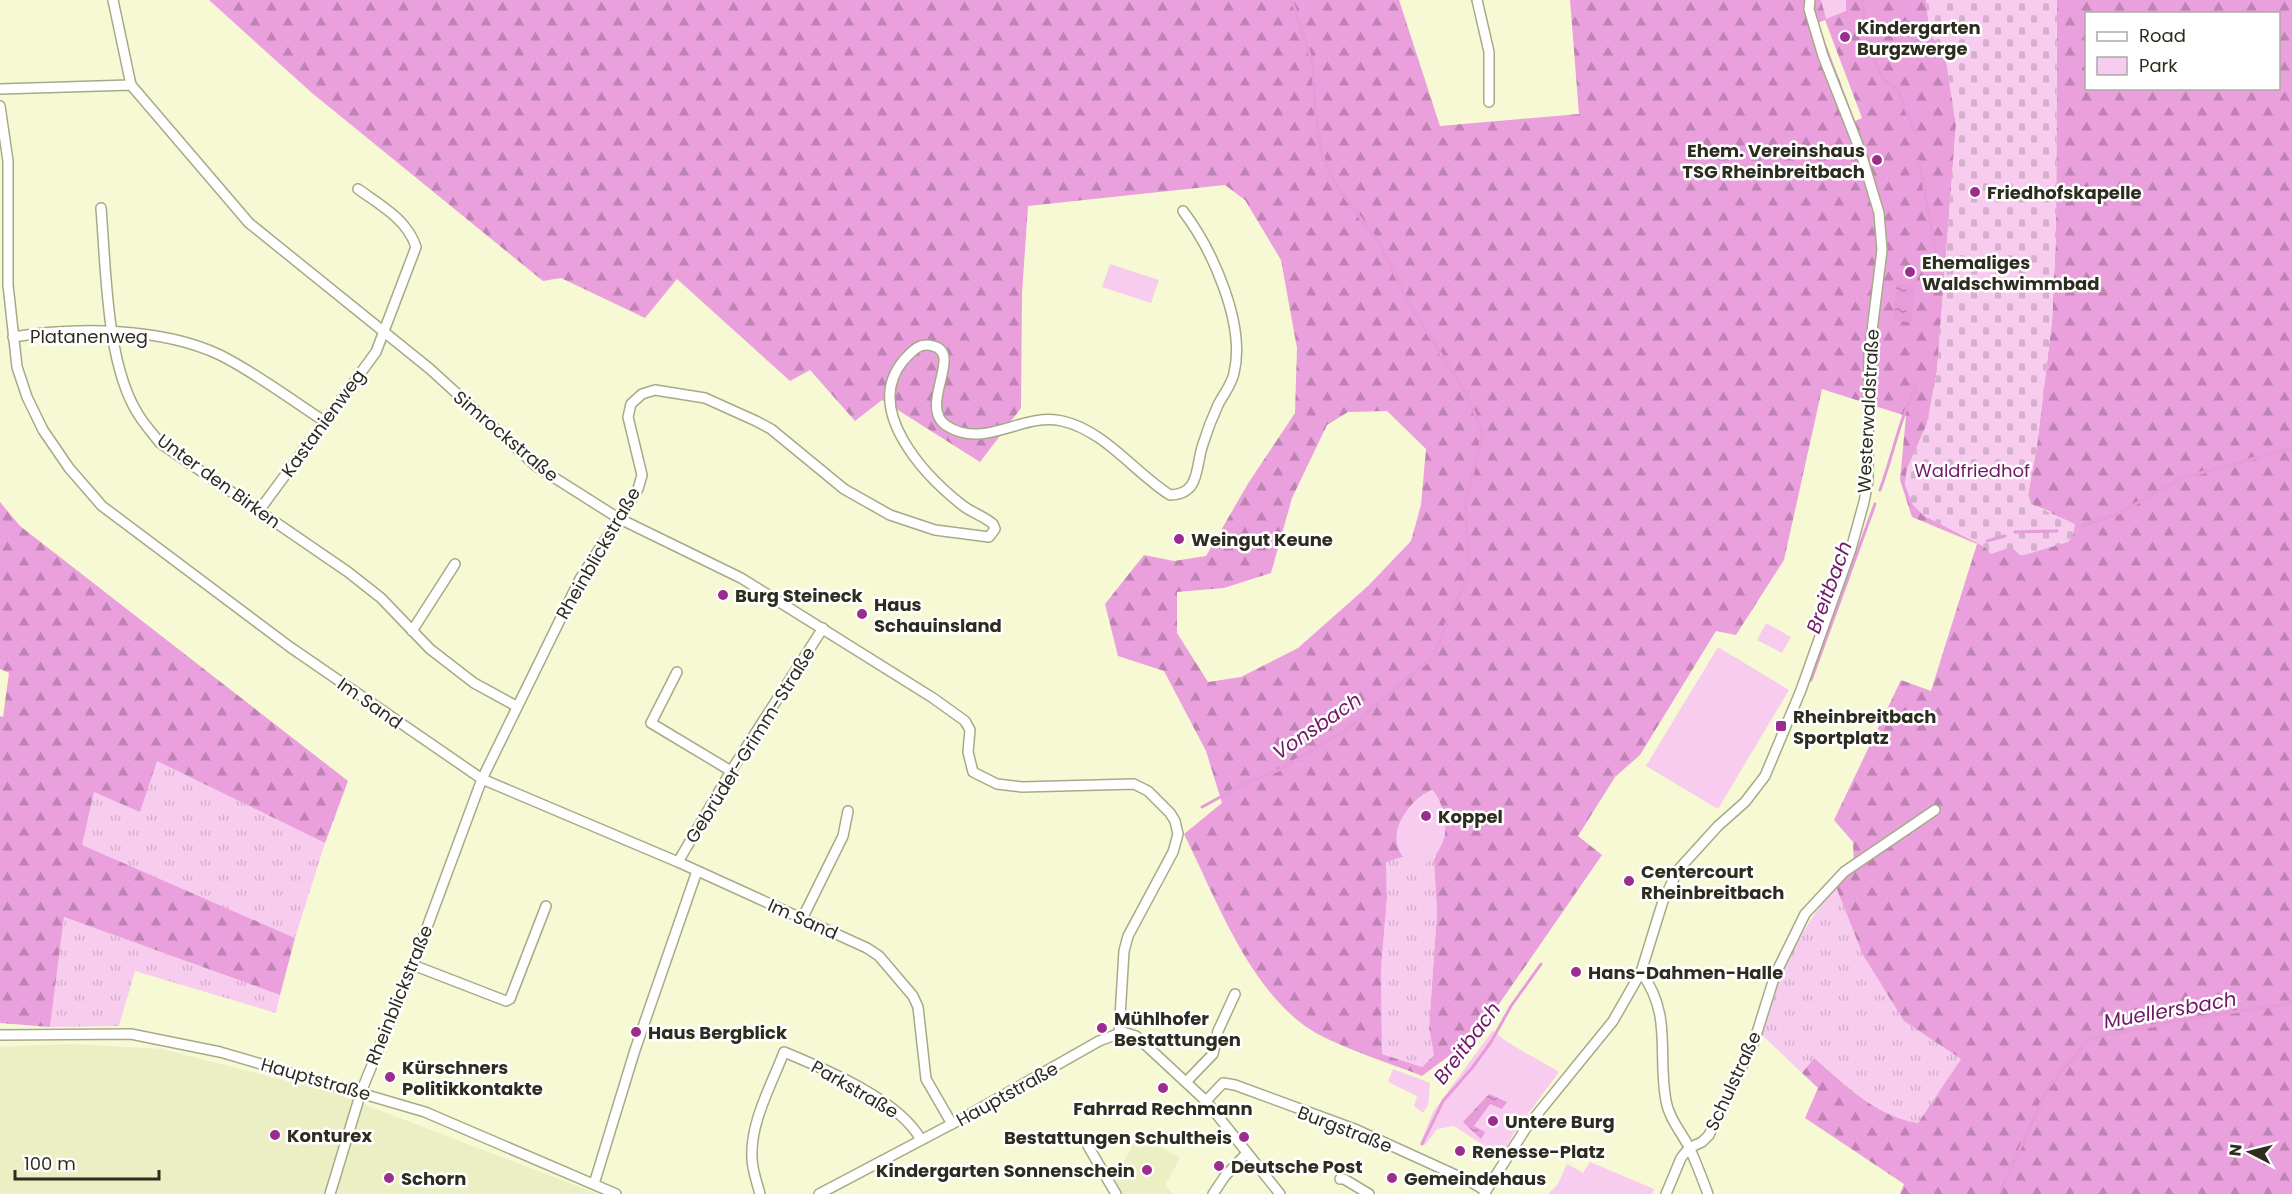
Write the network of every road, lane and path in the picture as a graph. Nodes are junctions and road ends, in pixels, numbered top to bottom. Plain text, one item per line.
1 (113, 0) edge
2 (1477, 0) edge
3 (1810, 0) edge
4 (131, 86) junction
5 (0, 89) edge
6 (1489, 102) dead end
7 (0, 106) edge
8 (358, 189) dead end
9 (101, 208) dead end
10 (1183, 211) dead end
11 (112, 333) junction
12 (385, 333) junction
13 (13, 337) junction
14 (324, 421) junction
15 (258, 512) junction
16 (618, 518) junction
17 (455, 564) dead end
18 (822, 628) junction
19 (412, 631) junction
20 (677, 672) dead end
21 (516, 706) junction
22 (731, 771) junction
23 (482, 779) junction
24 (1935, 810) dead end
25 (848, 811) dead end
26 (678, 862) junction
27 (697, 871) junction
28 (546, 906) dead end
29 (802, 919) junction
30 (412, 965) junction
31 (1641, 972) junction
32 (1235, 994) dead end
33 (1119, 1033) junction
34 (0, 1035) edge
35 (1186, 1082) junction
36 (361, 1092) junction
37 (1206, 1101) junction
38 (952, 1124) junction
39 (921, 1140) junction
40 (1088, 1146) dead end
41 (1689, 1148) junction
42 (1247, 1153) junction
43 (1340, 1179) dead end
44 (594, 1184) junction
45 (823, 1193) edge
46 (1485, 1193) edge
47 (330, 1194) edge
48 (616, 1194) edge
49 (760, 1194) edge
50 (1116, 1194) edge
51 (1213, 1194) edge
52 (1280, 1194) edge
53 (1369, 1194) edge
54 (1666, 1194) edge
55 (1708, 1194) edge

1 - 4 street, Simrockstraße
2 - 6 street
3 - 31 street, Westerwaldstraße
4 - 5 street
4 - 12 street, Simrockstraße
7 - 13 street, Im Sand
8 - 12 street
9 - 11 street, Unter den Birken
10 - 16 street, Rheinblickstraße
11 - 13 street, Platanenweg
11 - 14 street, Platanenweg
11 - 15 street, Unter den Birken
12 - 14 street, Kastanienweg
12 - 16 street, Simrockstraße
13 - 23 street, Im Sand
14 - 15 street, Kastanienweg
15 - 19 street, Unter den Birken
16 - 18 street, Simrockstraße
16 - 21 street, Rheinblickstraße
17 - 19 street
18 - 22 street, Gebrüder-Grimm-Straße
18 - 33 street, Simrockstraße
19 - 21 street, Unter den Birken
20 - 22 street
21 - 23 street, Rheinblickstraße
22 - 26 street, Gebrüder-Grimm-Straße
23 - 26 street, Im Sand
23 - 30 street, Rheinblickstraße
24 - 41 street, Schulstraße
25 - 29 street
26 - 27 street, Im Sand
27 - 29 street, Im Sand
27 - 44 street, Gebrüder-Grimm-Straße
28 - 30 street
29 - 38 street, Im Sand
30 - 36 street, Rheinblickstraße
31 - 41 street
31 - 46 street, Westerwaldstraße
32 - 35 street
33 - 35 street
33 - 38 street, Hauptstraße
34 - 36 street, Hauptstraße
35 - 37 street
36 - 44 street, Hauptstraße
36 - 47 street, Rheinblickstraße
37 - 42 street
37 - 46 street, Burgstraße
38 - 39 street, Hauptstraße
39 - 45 street, Hauptstraße
39 - 49 street, Parkstraße
40 - 50 street
41 - 54 street, Schulstraße
41 - 55 street
42 - 51 street
42 - 52 street
43 - 53 street
44 - 48 street, Hauptstraße

